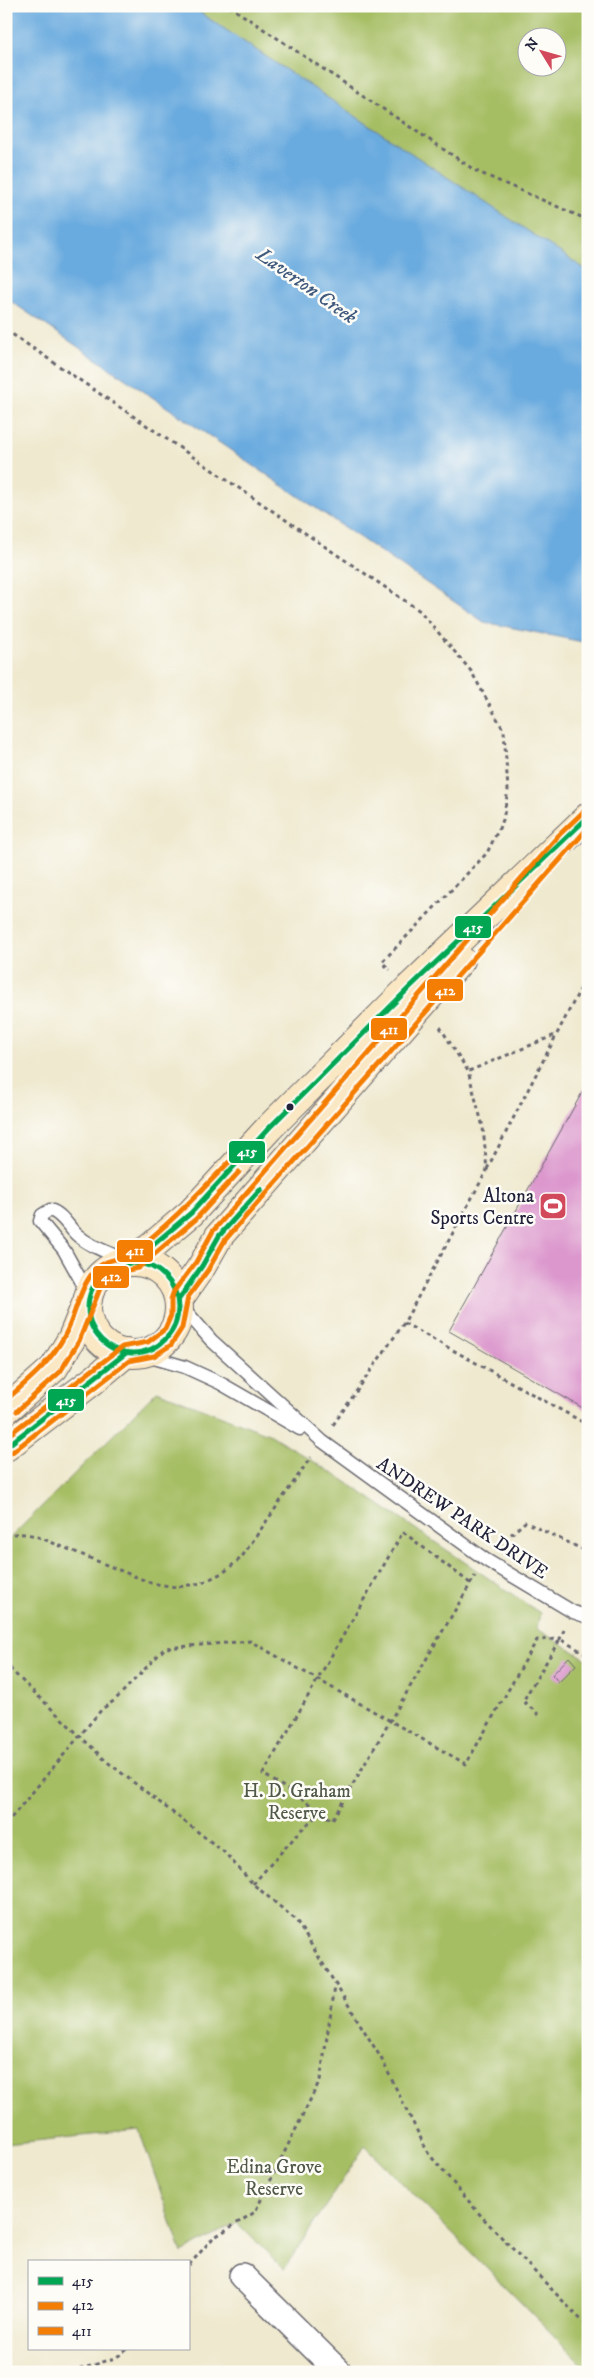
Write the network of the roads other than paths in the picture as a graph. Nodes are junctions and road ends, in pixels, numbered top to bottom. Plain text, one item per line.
1 (588, 817) edge
2 (565, 840) junction
3 (131, 1262) junction
4 (89, 1297) junction
5 (179, 1300) junction
6 (131, 1353) junction
7 (6, 1410) edge
8 (322, 1441) junction
9 (6, 1447) edge
10 (588, 1617) edge
11 (242, 2276) dead end
12 (339, 2372) edge

1 - 2 main road
2 - 3 main road
2 - 5 main road
3 - 4 main road
3 - 4 lane
3 - 5 main road
4 - 6 main road
4 - 7 main road
5 - 6 main road
5 - 8 lane, ANDREW PARK DRIVE
6 - 8 lane, ANDREW PARK DRIVE
6 - 9 main road
8 - 10 lane, ANDREW PARK DRIVE
11 - 12 street

